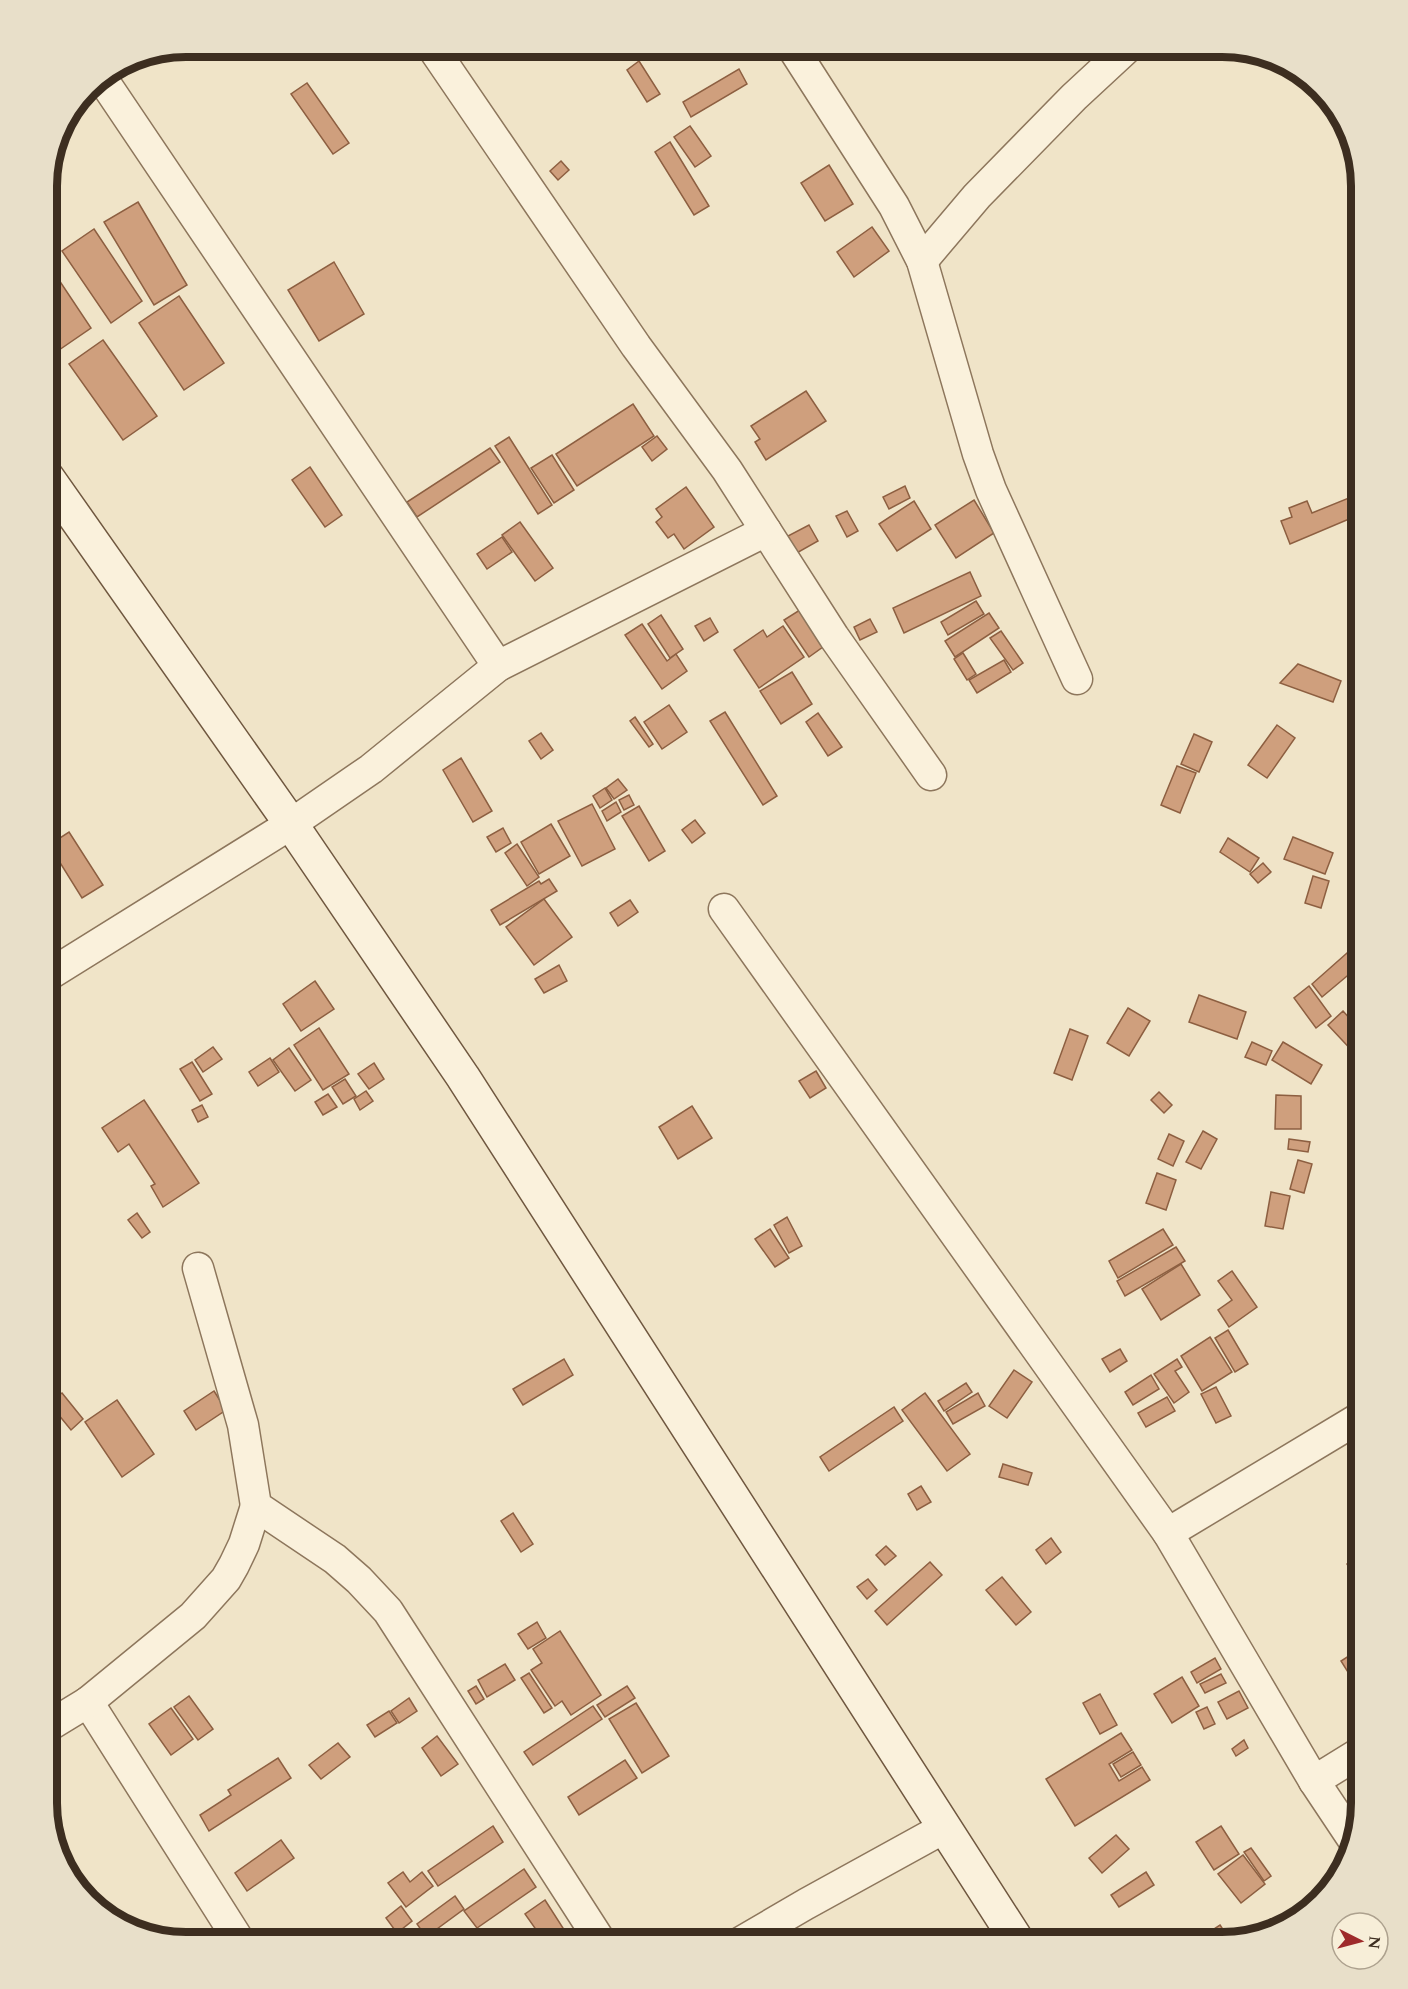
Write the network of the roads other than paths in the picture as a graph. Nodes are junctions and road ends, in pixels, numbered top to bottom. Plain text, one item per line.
1 (439, 57) edge
2 (798, 57) edge
3 (1117, 57) edge
4 (106, 85) edge
5 (922, 261) junction
6 (57, 491) edge
7 (766, 531) junction
8 (498, 666) junction
9 (1077, 679) dead end
10 (931, 776) dead end
11 (291, 824) junction
12 (724, 909) dead end
13 (57, 970) edge
14 (198, 1268) dead end
15 (1351, 1424) edge
16 (256, 1506) junction
17 (1168, 1533) junction
18 (88, 1702) junction
19 (57, 1720) edge
20 (1351, 1759) edge
21 (1314, 1781) junction
22 (944, 1828) junction
23 (1348, 1832) edge
24 (234, 1932) edge
25 (594, 1932) edge
26 (758, 1932) edge
27 (1012, 1932) edge

1 - 7 street
2 - 5 street
3 - 5 street
4 - 8 street
5 - 9 street
6 - 11 street
7 - 8 street
7 - 10 street
8 - 11 street
11 - 13 street
11 - 22 street
12 - 17 street
14 - 16 street
15 - 17 street
16 - 18 street
16 - 25 street
17 - 21 street
18 - 19 street
18 - 24 street
20 - 21 street
21 - 23 street
22 - 26 street
22 - 27 street

